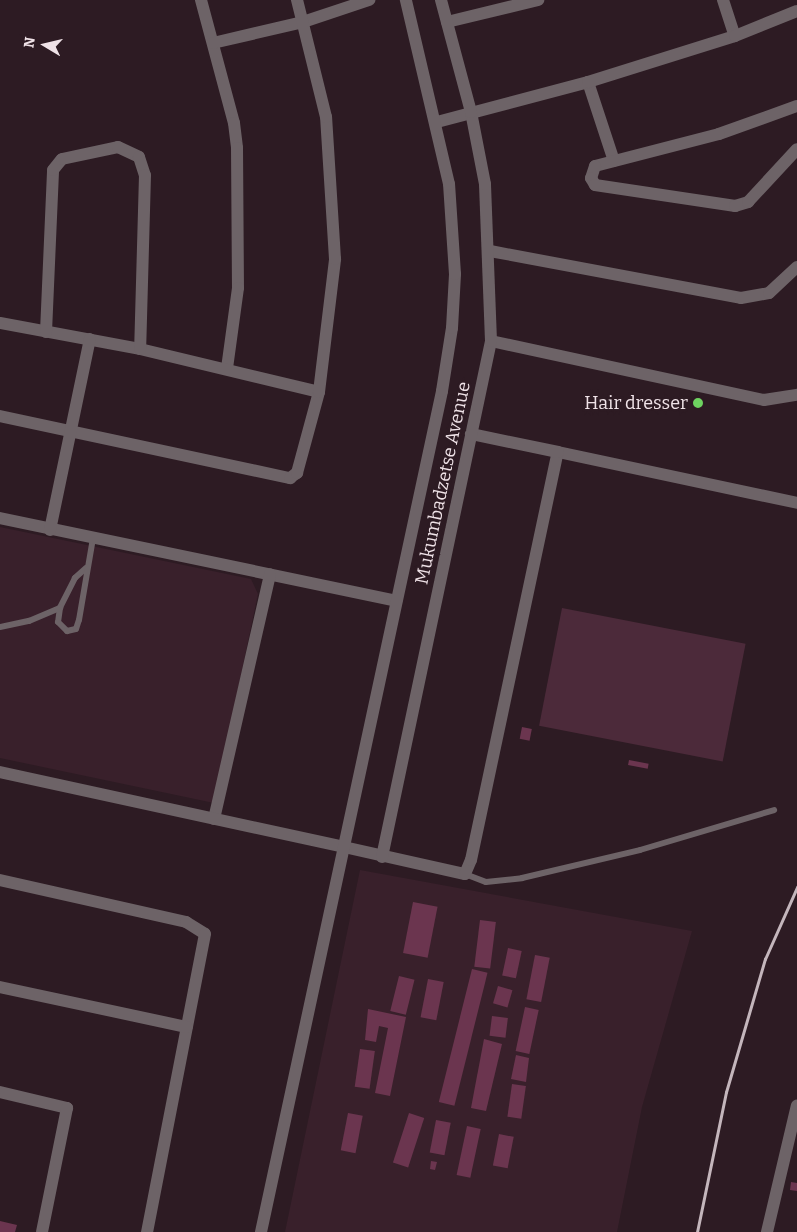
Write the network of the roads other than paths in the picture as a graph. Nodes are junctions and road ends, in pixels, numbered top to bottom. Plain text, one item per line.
1 (201, 0) edge
2 (297, 0) edge
3 (369, 0) edge
4 (406, 0) edge
5 (441, 0) edge
6 (538, 0) edge
7 (722, 0) edge
8 (797, 11) edge
9 (303, 22) junction
10 (447, 22) junction
11 (735, 36) junction
12 (213, 43) junction
13 (588, 82) junction
14 (797, 106) edge
15 (472, 112) junction
16 (437, 122) junction
17 (797, 149) edge
18 (614, 161) junction
19 (490, 251) junction
20 (797, 268) edge
21 (0, 322) edge
22 (46, 332) junction
23 (90, 339) junction
24 (491, 341) junction
25 (140, 349) junction
26 (227, 368) junction
27 (319, 392) junction
28 (797, 395) edge
29 (0, 416) edge
30 (71, 432) junction
31 (471, 434) junction
32 (558, 452) junction
33 (797, 503) edge
34 (0, 518) edge
35 (50, 530) junction
36 (93, 538) junction
37 (86, 568) junction
38 (270, 574) junction
39 (396, 601) junction
40 (60, 608) junction
41 (0, 627) edge
42 (0, 772) edge
43 (774, 810) dead end
44 (214, 819) junction
45 (344, 847) junction
46 (382, 857) junction
47 (465, 874) junction
48 (0, 880) edge
49 (0, 987) edge
50 (187, 1027) junction
51 (0, 1092) edge
52 (797, 1105) edge
53 (42, 1232) edge
54 (147, 1232) edge
55 (261, 1232) edge
56 (767, 1232) edge

1 - 12 street
2 - 9 street
3 - 9 street
4 - 16 street
5 - 10 street, Mukumbadzetse Avenue
6 - 10 street
7 - 11 street
8 - 11 street
9 - 12 street
9 - 27 street
10 - 15 street, Mukumbadzetse Avenue
11 - 13 street
12 - 26 street
13 - 15 street
13 - 18 street
14 - 18 street
15 - 16 street
15 - 19 street, Mukumbadzetse Avenue
16 - 39 street
17 - 18 street
19 - 20 street
19 - 24 street, Mukumbadzetse Avenue
21 - 22 street
22 - 23 street
22 - 25 street
23 - 25 street
23 - 30 street
24 - 28 street
24 - 31 street, Mukumbadzetse Avenue
25 - 26 street
26 - 27 street
27 - 30 street
29 - 30 street
30 - 35 street
31 - 32 street
31 - 46 street, Mukumbadzetse Avenue
32 - 33 street
32 - 47 street
34 - 35 street
35 - 36 street
36 - 37 lane
36 - 38 street
37 - 40 lane
37 - 40 lane
38 - 39 street
38 - 44 street
39 - 45 street
40 - 41 lane
42 - 44 street
43 - 47 lane
44 - 45 street
45 - 46 street
45 - 55 street
46 - 47 street
48 - 50 street
49 - 50 street
50 - 54 street
51 - 53 street
52 - 56 street

